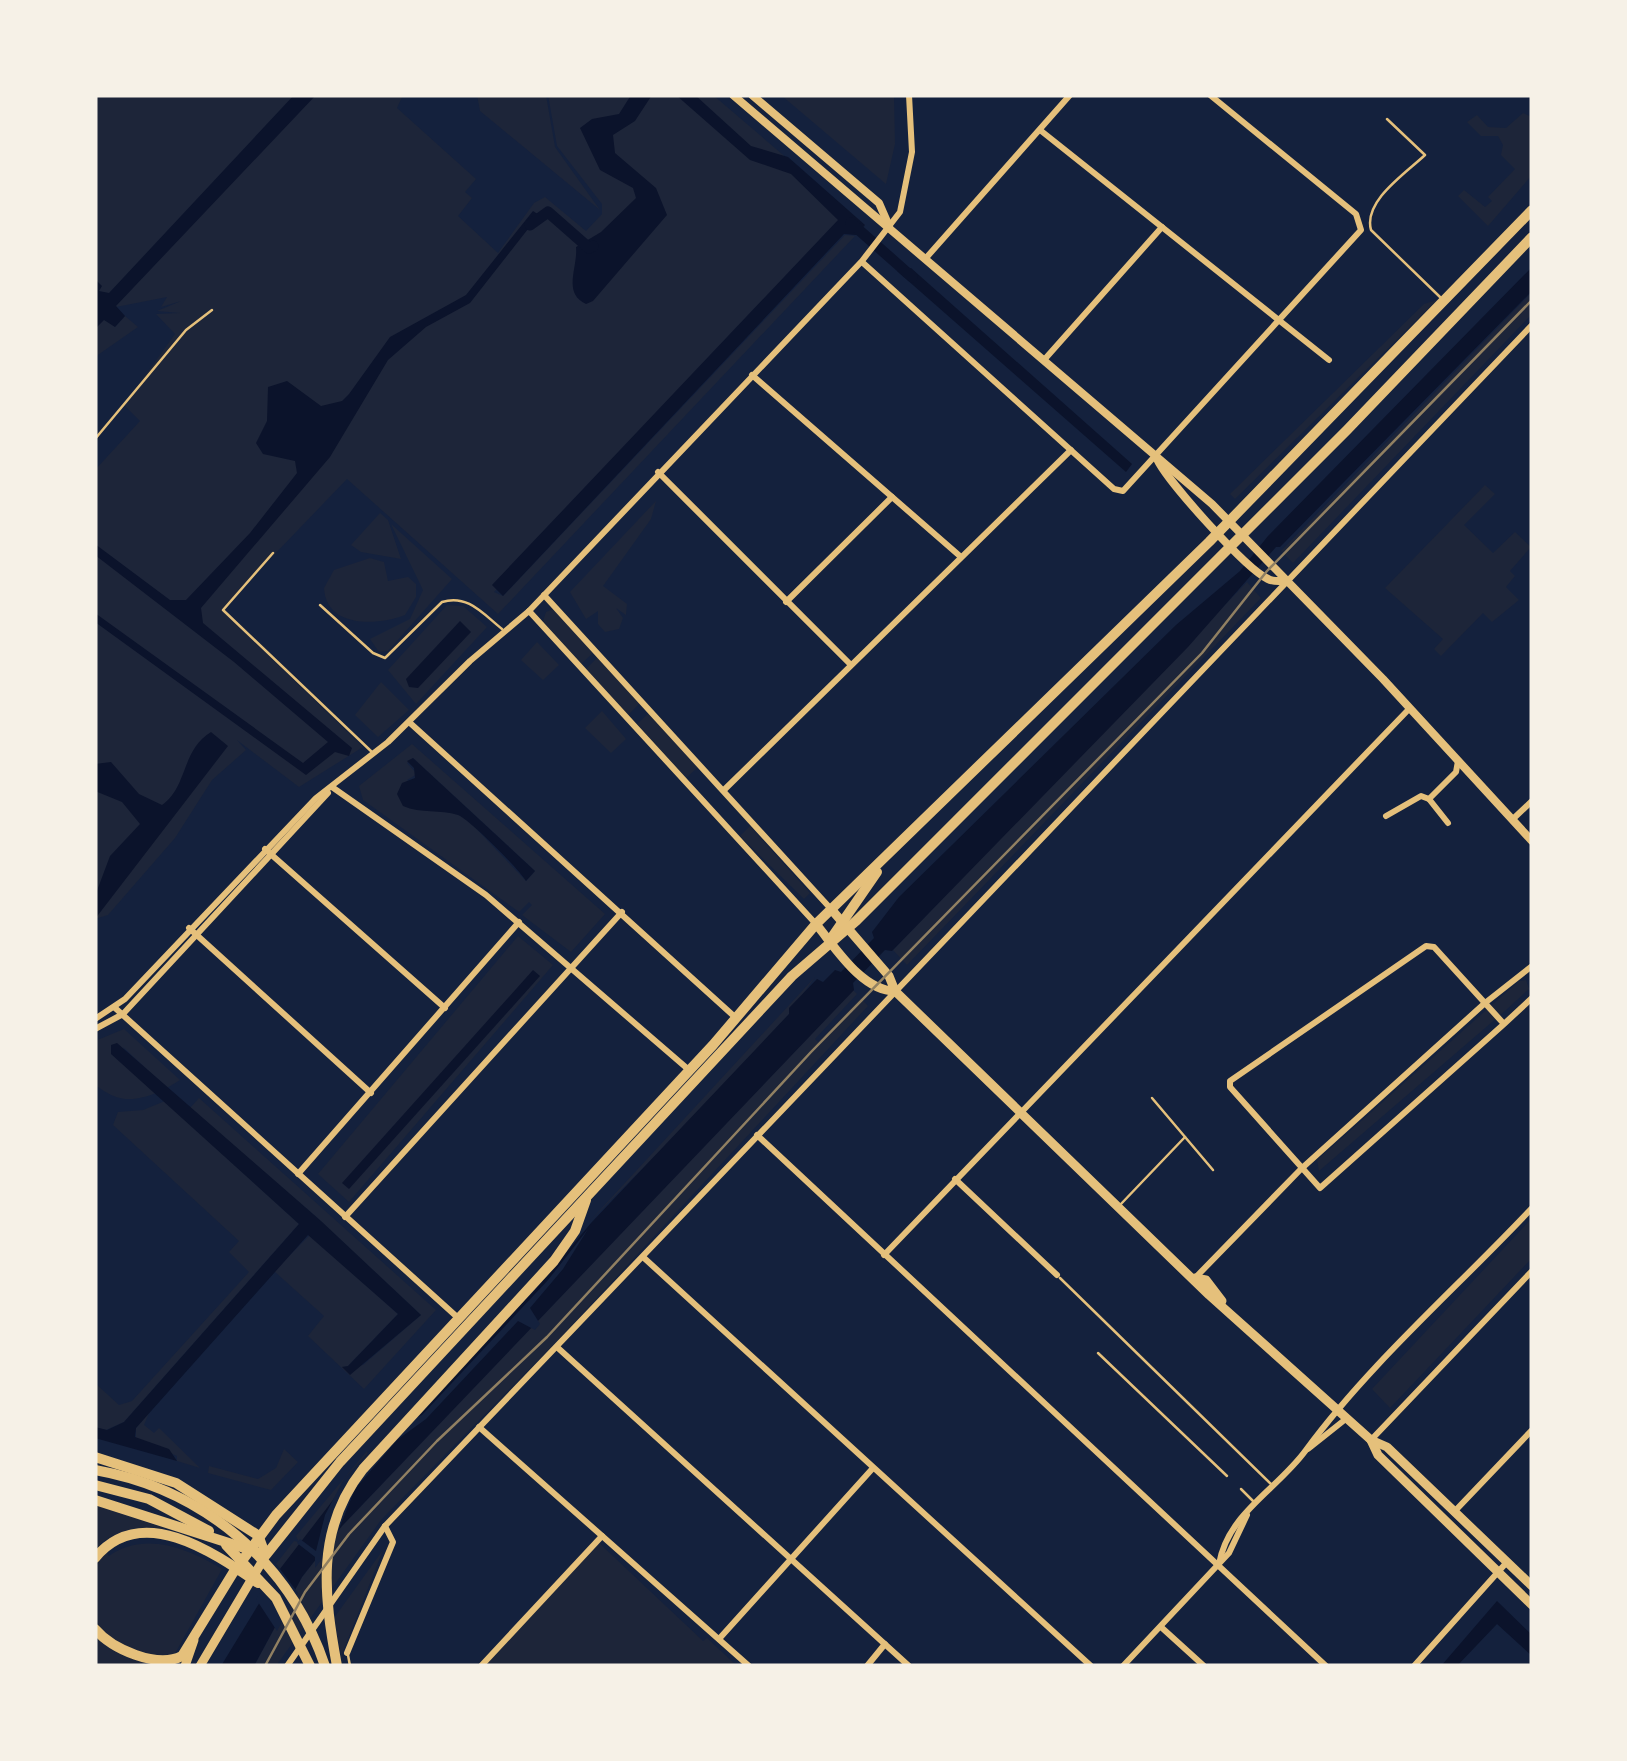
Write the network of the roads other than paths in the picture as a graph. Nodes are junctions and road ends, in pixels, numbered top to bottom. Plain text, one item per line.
1 (733, 95) edge
2 (752, 95) edge
3 (909, 95) edge
4 (1070, 95) edge
5 (1210, 95) edge
6 (1387, 119) dead end
7 (1040, 130) junction
8 (1532, 210) edge
9 (890, 226) junction
10 (1162, 227) junction
11 (1532, 237) edge
12 (926, 258) junction
13 (862, 261) junction
14 (1445, 301) junction
15 (212, 310) dead end
16 (1280, 321) junction
17 (1532, 325) edge
18 (1044, 360) junction
19 (1329, 360) dead end
20 (752, 375) junction
21 (95, 439) edge
22 (1071, 450) junction
23 (1157, 458) junction
24 (658, 472) junction
25 (892, 498) junction
26 (1228, 521) junction
27 (1218, 532) junction
28 (1240, 534) junction
29 (1230, 544) junction
30 (273, 552) dead end
31 (962, 557) junction
32 (1284, 581) junction
33 (544, 594) junction
34 (786, 602) junction
35 (320, 605) dead end
36 (529, 611) junction
37 (504, 630) junction
38 (851, 665) junction
39 (1408, 709) junction
40 (409, 722) junction
41 (374, 754) junction
42 (1458, 760) junction
43 (332, 787) junction
44 (725, 789) junction
45 (1428, 798) junction
46 (1532, 800) edge
47 (1386, 816) dead end
48 (1514, 818) junction
49 (1448, 823) dead end
50 (1532, 842) edge
51 (265, 848) junction
52 (892, 851) junction
53 (272, 855) junction
54 (830, 910) junction
55 (622, 912) junction
56 (519, 922) junction
57 (816, 924) junction
58 (843, 925) junction
59 (190, 928) junction
60 (197, 935) junction
61 (830, 941) junction
62 (1532, 966) edge
63 (571, 967) junction
64 (894, 991) junction
65 (1532, 998) edge
66 (1485, 1002) junction
67 (114, 1006) junction
68 (446, 1008) junction
69 (123, 1014) junction
70 (736, 1018) junction
71 (95, 1019) edge
72 (1504, 1024) junction
73 (95, 1029) edge
74 (690, 1070) junction
75 (371, 1094) junction
76 (1152, 1098) dead end
77 (1020, 1111) junction
78 (758, 1135) junction
79 (1185, 1137) junction
80 (1301, 1169) junction
81 (1214, 1170) dead end
82 (298, 1174) junction
83 (954, 1180) junction
84 (588, 1196) junction
85 (1119, 1206) junction
86 (1532, 1208) edge
87 (345, 1217) junction
88 (884, 1255) junction
89 (644, 1258) junction
90 (1532, 1271) edge
91 (1057, 1276) joint
92 (1196, 1278) junction
93 (456, 1316) junction
94 (558, 1348) junction
95 (1098, 1353) dead end
96 (1337, 1409) junction
97 (1347, 1418) junction
98 (480, 1428) junction
99 (1532, 1430) edge
100 (1371, 1440) junction
101 (1307, 1449) junction
102 (95, 1458) edge
103 (873, 1468) junction
104 (95, 1470) edge
105 (1227, 1476) dead end
106 (95, 1485) edge
107 (1274, 1486) junction
108 (1240, 1489) dead end
109 (95, 1500) edge
110 (214, 1504) junction
111 (1256, 1504) junction
112 (1454, 1512) junction
113 (385, 1526) junction
114 (202, 1534) junction
115 (259, 1536) junction
116 (602, 1536) junction
117 (249, 1550) junction
118 (266, 1554) junction
119 (95, 1558) edge
120 (791, 1559) junction
121 (1508, 1562) junction
122 (1219, 1564) junction
123 (1498, 1573) junction
124 (1532, 1586) edge
125 (272, 1593) junction
126 (1532, 1605) edge
127 (1161, 1627) junction
128 (95, 1629) edge
129 (194, 1638) junction
130 (719, 1639) junction
131 (885, 1644) junction
132 (347, 1653) joint
133 (309, 1663) edge
134 (185, 1666) edge
135 (200, 1666) edge
136 (287, 1666) edge
137 (325, 1666) edge
138 (336, 1666) edge
139 (350, 1666) edge
140 (481, 1666) edge
141 (748, 1666) edge
142 (867, 1666) edge
143 (909, 1666) edge
144 (1091, 1666) edge
145 (1124, 1666) edge
146 (1204, 1666) edge
147 (1326, 1666) edge
148 (1414, 1666) edge

1 - 9 street
2 - 9 street
3 - 9 street
4 - 7 street
5 - 16 street
6 - 14 lane
7 - 10 street
7 - 12 street
8 - 14 main road
9 - 12 street
9 - 13 street
10 - 16 street
10 - 18 street
11 - 28 main road
12 - 18 street
13 - 20 street
13 - 22 street
14 - 26 main road
15 - 21 lane
16 - 19 street
16 - 23 street
17 - 32 street
18 - 23 street
20 - 24 street
20 - 25 street
22 - 23 street
22 - 31 street
23 - 26 street
23 - 27 street
24 - 33 street
24 - 34 street
25 - 31 street
25 - 34 street
26 - 27 main road
26 - 28 street
27 - 29 street
27 - 52 main road
28 - 29 main road
28 - 32 street
29 - 32 street
29 - 58 main road
30 - 41 lane
31 - 38 street
32 - 39 street
32 - 64 street
33 - 36 street
33 - 44 street
34 - 38 street
35 - 37 lane
36 - 37 street
36 - 57 street
37 - 40 street
38 - 44 street
39 - 42 street
39 - 77 street
40 - 41 street
40 - 55 street
41 - 43 street
42 - 45 street
42 - 48 street
43 - 51 street
43 - 53 street
43 - 56 street
44 - 54 street
45 - 47 street
45 - 49 street
46 - 48 street
48 - 50 street
51 - 53 street
51 - 59 street
52 - 54 main road
52 - 58 main road
53 - 60 street
53 - 68 street
54 - 57 main road
54 - 58 main road
55 - 63 street
55 - 70 street
56 - 63 street
56 - 68 street
57 - 61 main road
57 - 70 main road
58 - 61 main road
58 - 64 main road
59 - 60 street
59 - 67 street
60 - 69 street
60 - 75 street
61 - 64 main road
61 - 84 main road
62 - 66 street
63 - 74 street
63 - 87 street
64 - 77 main road
64 - 78 street
65 - 72 street
66 - 72 street
66 - 80 street
66 - 80 street
67 - 69 street
67 - 71 street
68 - 75 street
69 - 73 street
69 - 82 street
70 - 74 main road
72 - 80 street
74 - 93 main road
75 - 82 street
76 - 79 lane
77 - 83 street
77 - 85 main road
78 - 88 street
78 - 89 street
79 - 81 lane
79 - 85 lane
80 - 92 street
82 - 87 street
83 - 88 street
83 - 91 street
84 - 118 main road
84 - 138 main road
85 - 92 main road
86 - 96 street
87 - 93 street
88 - 122 street
89 - 94 street
89 - 103 street
90 - 100 street
91 - 107 lane
92 - 96 main road
93 - 115 main road
94 - 98 street
94 - 120 street
95 - 105 lane
96 - 97 main road
96 - 101 street
97 - 100 main road
97 - 101 street
98 - 113 street
98 - 116 street
99 - 112 street
100 - 112 main road
100 - 123 main road
101 - 107 street
102 - 110 main road
103 - 120 street
103 - 144 street
104 - 137 main road
106 - 125 main road
107 - 111 street
108 - 111 lane
109 - 114 main road
110 - 114 main road
110 - 115 main road
111 - 122 street
112 - 121 main road
113 - 132 street
113 - 136 street
114 - 117 main road
115 - 117 main road
115 - 118 main road
116 - 130 street
116 - 140 street
117 - 118 main road
117 - 129 main road
118 - 135 main road
119 - 125 main road
120 - 130 street
120 - 131 street
121 - 123 street
121 - 124 main road
122 - 127 street
122 - 147 street
123 - 126 main road
123 - 148 street
125 - 133 main road
127 - 145 street
127 - 146 street
128 - 129 main road
129 - 134 main road
130 - 141 street
131 - 142 street
131 - 143 street
132 - 139 lane

